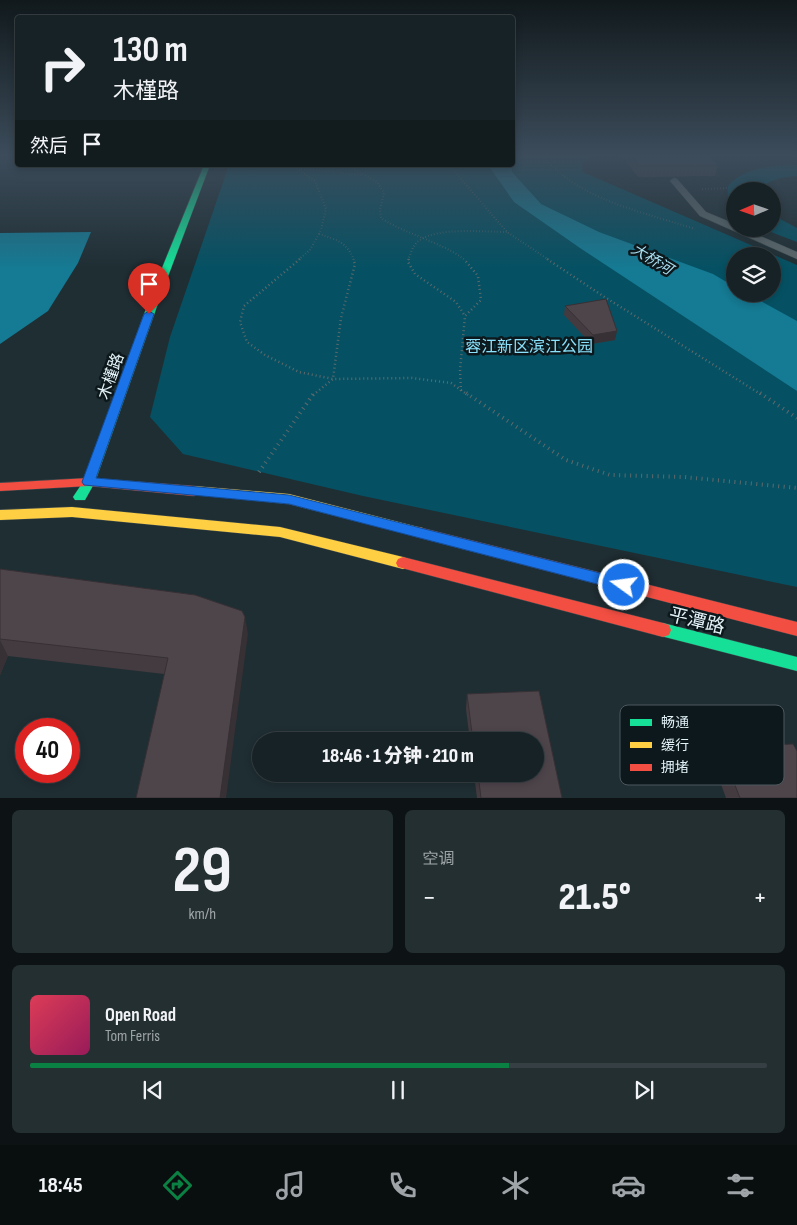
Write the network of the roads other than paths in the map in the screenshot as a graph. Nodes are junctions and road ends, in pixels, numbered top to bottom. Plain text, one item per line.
1 (196, 193) edge
2 (685, 193) edge
3 (726, 224) edge
4 (758, 238) edge
5 (797, 256) edge
6 (89, 482) junction
7 (0, 487) edge
8 (72, 512) junction
9 (0, 515) edge
10 (797, 629) edge
11 (797, 664) edge

1 - 6 street, 木槿路
2 - 3 lane
4 - 5 lane
6 - 7 street, 平潭路
6 - 8 street, 木槿路
6 - 10 street, 平潭路
8 - 9 street, 平潭路
8 - 11 street, 平潭路

